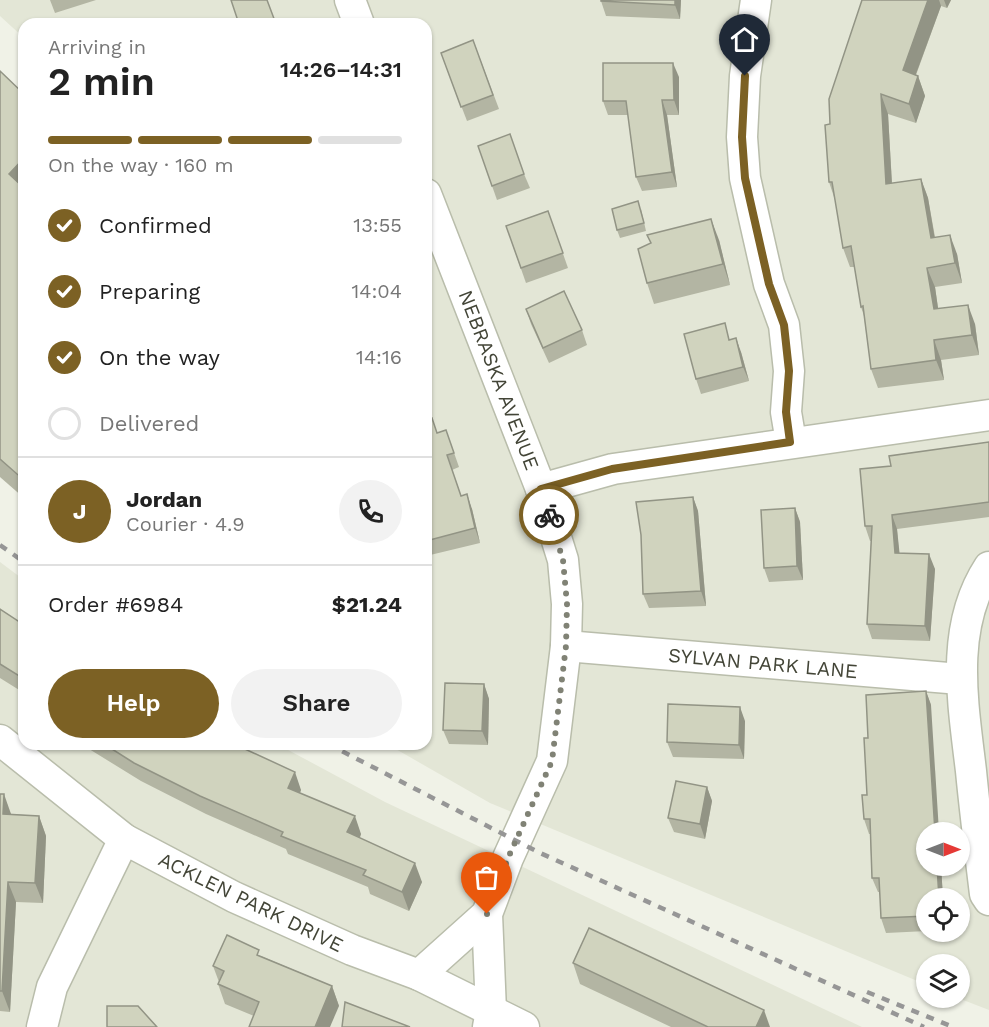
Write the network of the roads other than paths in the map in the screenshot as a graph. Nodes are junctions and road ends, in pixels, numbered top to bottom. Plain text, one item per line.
1 (350, 0) edge
2 (756, 0) edge
3 (357, 18) edge
4 (432, 210) edge
5 (989, 415) edge
6 (790, 442) junction
7 (541, 489) junction
8 (989, 567) edge
9 (566, 646) junction
10 (960, 679) junction
11 (0, 740) edge
12 (124, 839) junction
13 (989, 900) edge
14 (487, 914) junction
15 (419, 975) junction
16 (490, 1019) edge
17 (42, 1027) edge
18 (524, 1027) edge

1 - 3 street
2 - 6 street
4 - 7 street, NEBRASKA AVENUE
5 - 6 street
6 - 7 street
7 - 9 street, NEBRASKA AVENUE
8 - 10 street
9 - 10 street, SYLVAN PARK LANE
9 - 14 street, NEBRASKA AVENUE
10 - 13 street
11 - 12 street, ACKLEN PARK DRIVE
12 - 15 street, ACKLEN PARK DRIVE
12 - 17 street
14 - 15 street
14 - 16 street
15 - 16 street, ACKLEN PARK DRIVE
16 - 18 street, ACKLEN PARK DRIVE

